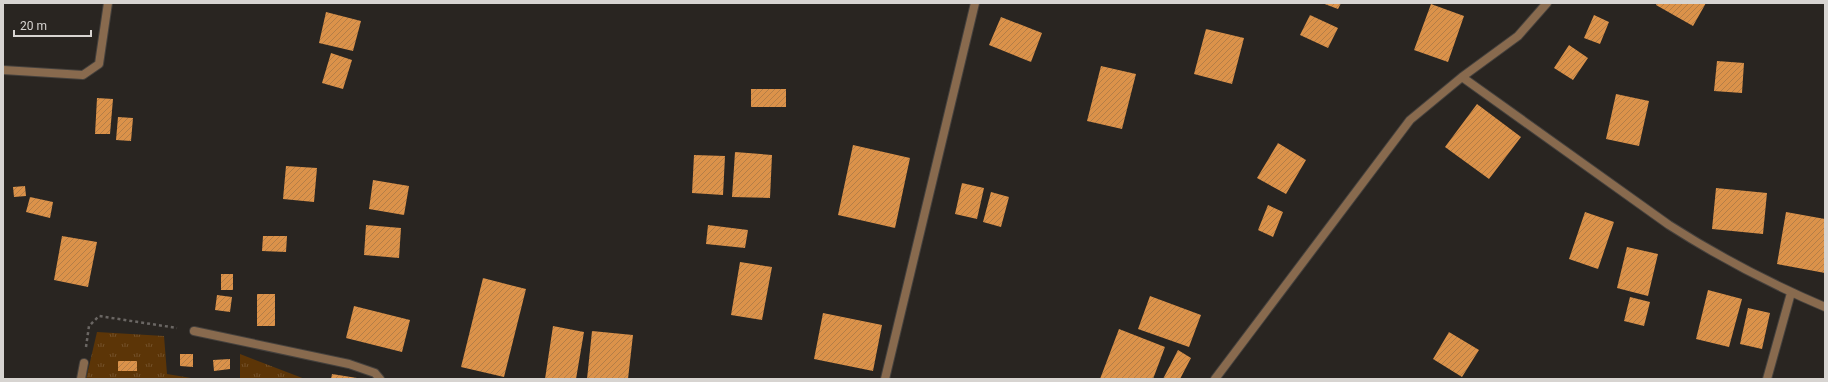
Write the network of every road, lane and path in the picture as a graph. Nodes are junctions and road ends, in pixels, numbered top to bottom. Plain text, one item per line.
1 (108, 3) edge
2 (975, 3) edge
3 (1547, 3) edge
4 (3, 70) edge
5 (1462, 77) junction
6 (1791, 293) junction
7 (1825, 307) edge
8 (194, 331) joint
9 (84, 363) joint
10 (82, 379) edge
11 (380, 379) edge
12 (885, 379) edge
13 (1216, 379) edge
14 (1767, 379) edge

1 - 4 street
2 - 12 street
3 - 5 street
5 - 6 street
5 - 13 street
6 - 7 street
6 - 14 street
8 - 9 path
8 - 11 street
9 - 10 street

